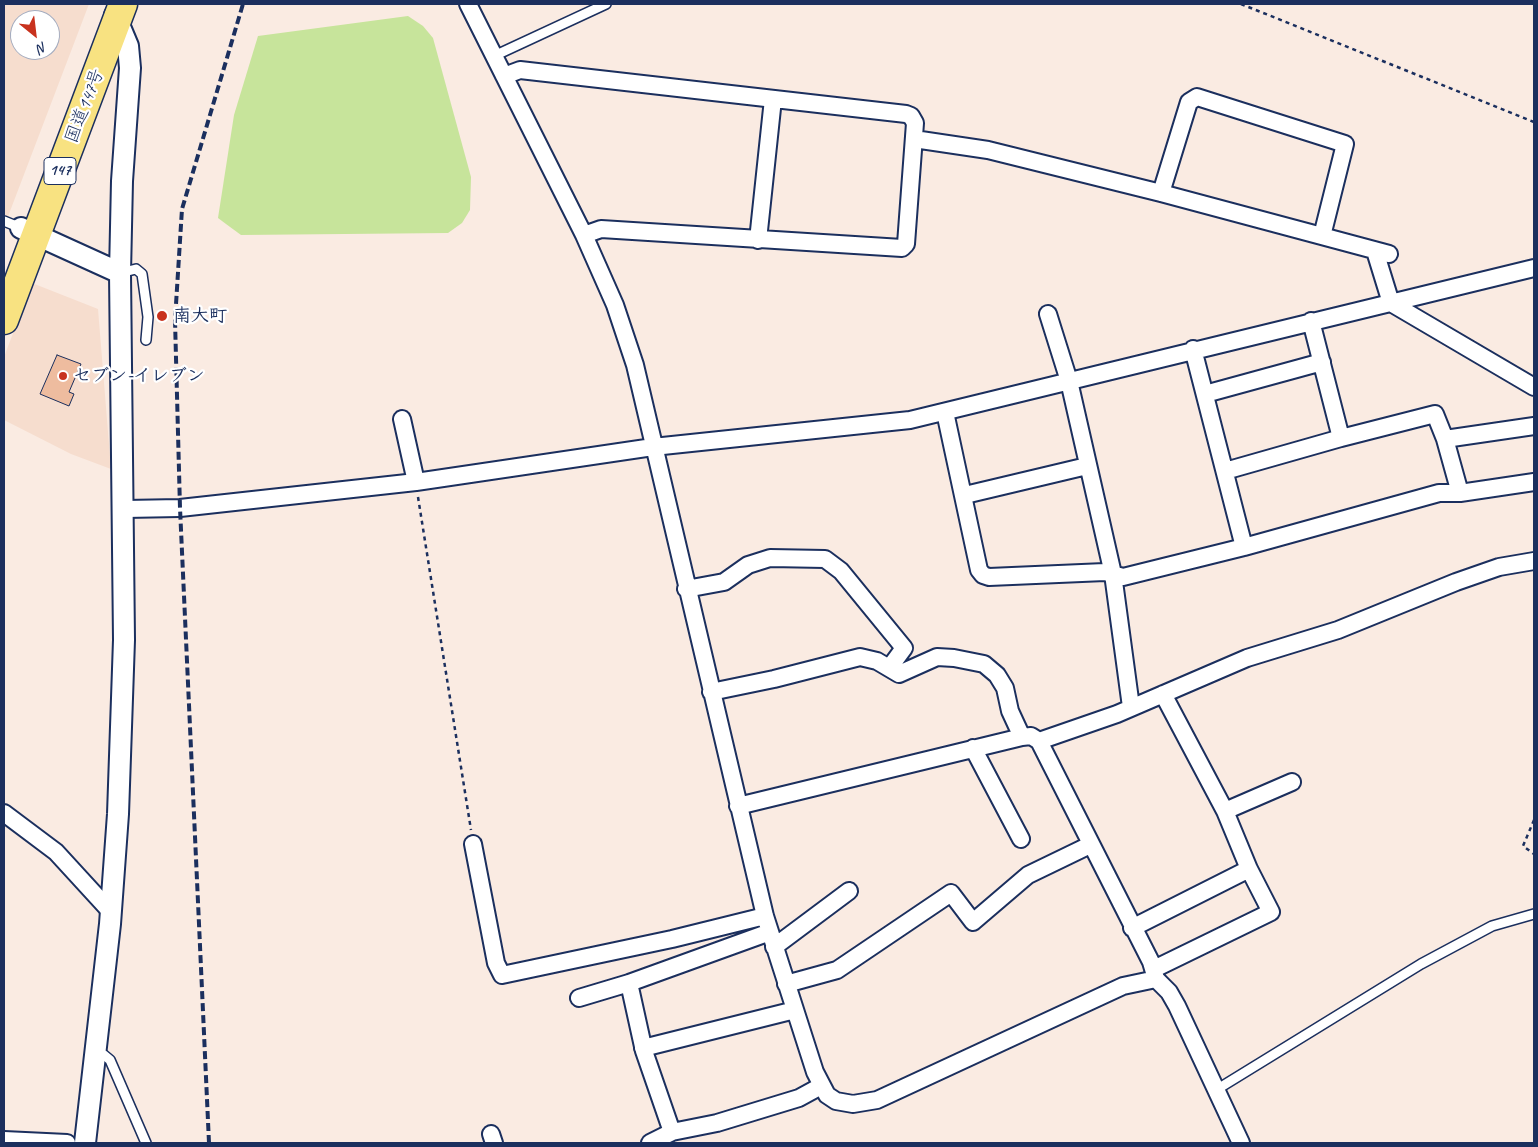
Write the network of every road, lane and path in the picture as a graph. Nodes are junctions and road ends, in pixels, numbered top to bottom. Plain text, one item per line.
1 (468, 4) edge
2 (606, 4) edge
3 (1241, 4) edge
4 (114, 9) edge
5 (494, 56) junction
6 (504, 76) junction
7 (773, 99) junction
8 (1534, 122) edge
9 (914, 139) junction
10 (1161, 193) junction
11 (21, 228) edge
12 (584, 235) junction
13 (1322, 236) junction
14 (758, 240) junction
15 (1534, 268) edge
16 (4, 271) edge
17 (120, 273) junction
18 (1391, 303) junction
19 (1048, 314) dead end
20 (4, 320) edge
21 (1311, 321) junction
22 (146, 340) dead end
23 (1193, 350) junction
24 (1322, 362) junction
25 (1069, 381) junction
26 (1534, 387) edge
27 (1205, 394) junction
28 (945, 412) junction
29 (402, 419) dead end
30 (1534, 426) edge
31 (1341, 438) junction
32 (1445, 439) junction
33 (653, 447) junction
34 (1088, 466) junction
35 (1225, 472) junction
36 (416, 482) junction
37 (1534, 482) edge
38 (1460, 493) junction
39 (964, 495) junction
40 (125, 509) junction
41 (1244, 547) junction
42 (1534, 561) edge
43 (1113, 574) junction
44 (686, 589) junction
45 (890, 667) junction
46 (711, 692) junction
47 (1163, 694) junction
48 (1131, 707) junction
49 (1022, 737) junction
50 (1039, 740) junction
51 (974, 748) junction
52 (1292, 782) dead end
53 (738, 806) junction
54 (1225, 811) junction
55 (4, 813) edge
56 (1534, 820) edge
57 (1021, 839) dead end
58 (473, 844) joint
59 (1090, 845) junction
60 (1534, 854) edge
61 (1249, 869) junction
62 (849, 891) dead end
63 (111, 912) junction
64 (1534, 914) edge
65 (764, 916) junction
66 (1132, 928) junction
67 (772, 940) junction
68 (1155, 974) junction
69 (629, 983) junction
70 (786, 984) junction
71 (579, 998) dead end
72 (794, 1010) junction
73 (643, 1048) junction
74 (94, 1054) junction
75 (821, 1086) junction
76 (1216, 1090) junction
77 (672, 1132) junction
78 (4, 1140) edge
79 (66, 1143) edge
80 (85, 1143) edge
81 (146, 1143) edge
82 (650, 1143) edge
83 (1241, 1143) edge

1 - 5 street
2 - 5 lane
3 - 8 path
4 - 11 highway, 国道147号 / 147
4 - 17 street
5 - 6 street
6 - 7 street
6 - 12 street
7 - 9 street
7 - 14 street
9 - 10 street
9 - 14 street
10 - 13 street
10 - 13 street
11 - 16 highway, 国道147号 / 147
11 - 17 street
11 - 20 highway, 国道147号 / 147
12 - 14 street
12 - 33 street
13 - 18 street
15 - 18 street
17 - 22 lane
17 - 40 street
18 - 21 street
18 - 26 street
19 - 25 street
21 - 23 street
21 - 24 street
23 - 25 street
23 - 27 street
24 - 27 street
24 - 31 street
25 - 28 street
25 - 34 street
27 - 35 street
28 - 33 street
28 - 39 street
29 - 36 street
30 - 32 street
31 - 32 street
31 - 35 street
32 - 38 street
33 - 36 street
33 - 44 street
34 - 39 street
34 - 43 street
35 - 41 street
36 - 40 street
36 - 58 path
37 - 38 street
38 - 41 street
39 - 43 street
40 - 63 street
41 - 43 street
42 - 47 street
43 - 48 street
44 - 45 street
44 - 46 street
45 - 46 street
45 - 49 street
46 - 53 street
47 - 48 street
47 - 54 street
48 - 50 street
49 - 50 street
49 - 51 street
50 - 59 street
51 - 53 street
51 - 57 street
52 - 54 street
53 - 65 street
54 - 61 street
55 - 63 street
56 - 60 path
58 - 65 street
59 - 66 street
59 - 70 street
61 - 66 street
61 - 68 street
62 - 67 street
63 - 74 street
64 - 76 lane
65 - 67 street
66 - 68 street
67 - 69 street
67 - 70 street
68 - 75 street
68 - 76 street
69 - 71 street
69 - 73 street
70 - 72 street
72 - 73 street
72 - 75 street
73 - 77 street
74 - 80 street
74 - 81 lane
75 - 77 street
76 - 83 street
77 - 82 street
78 - 79 street

